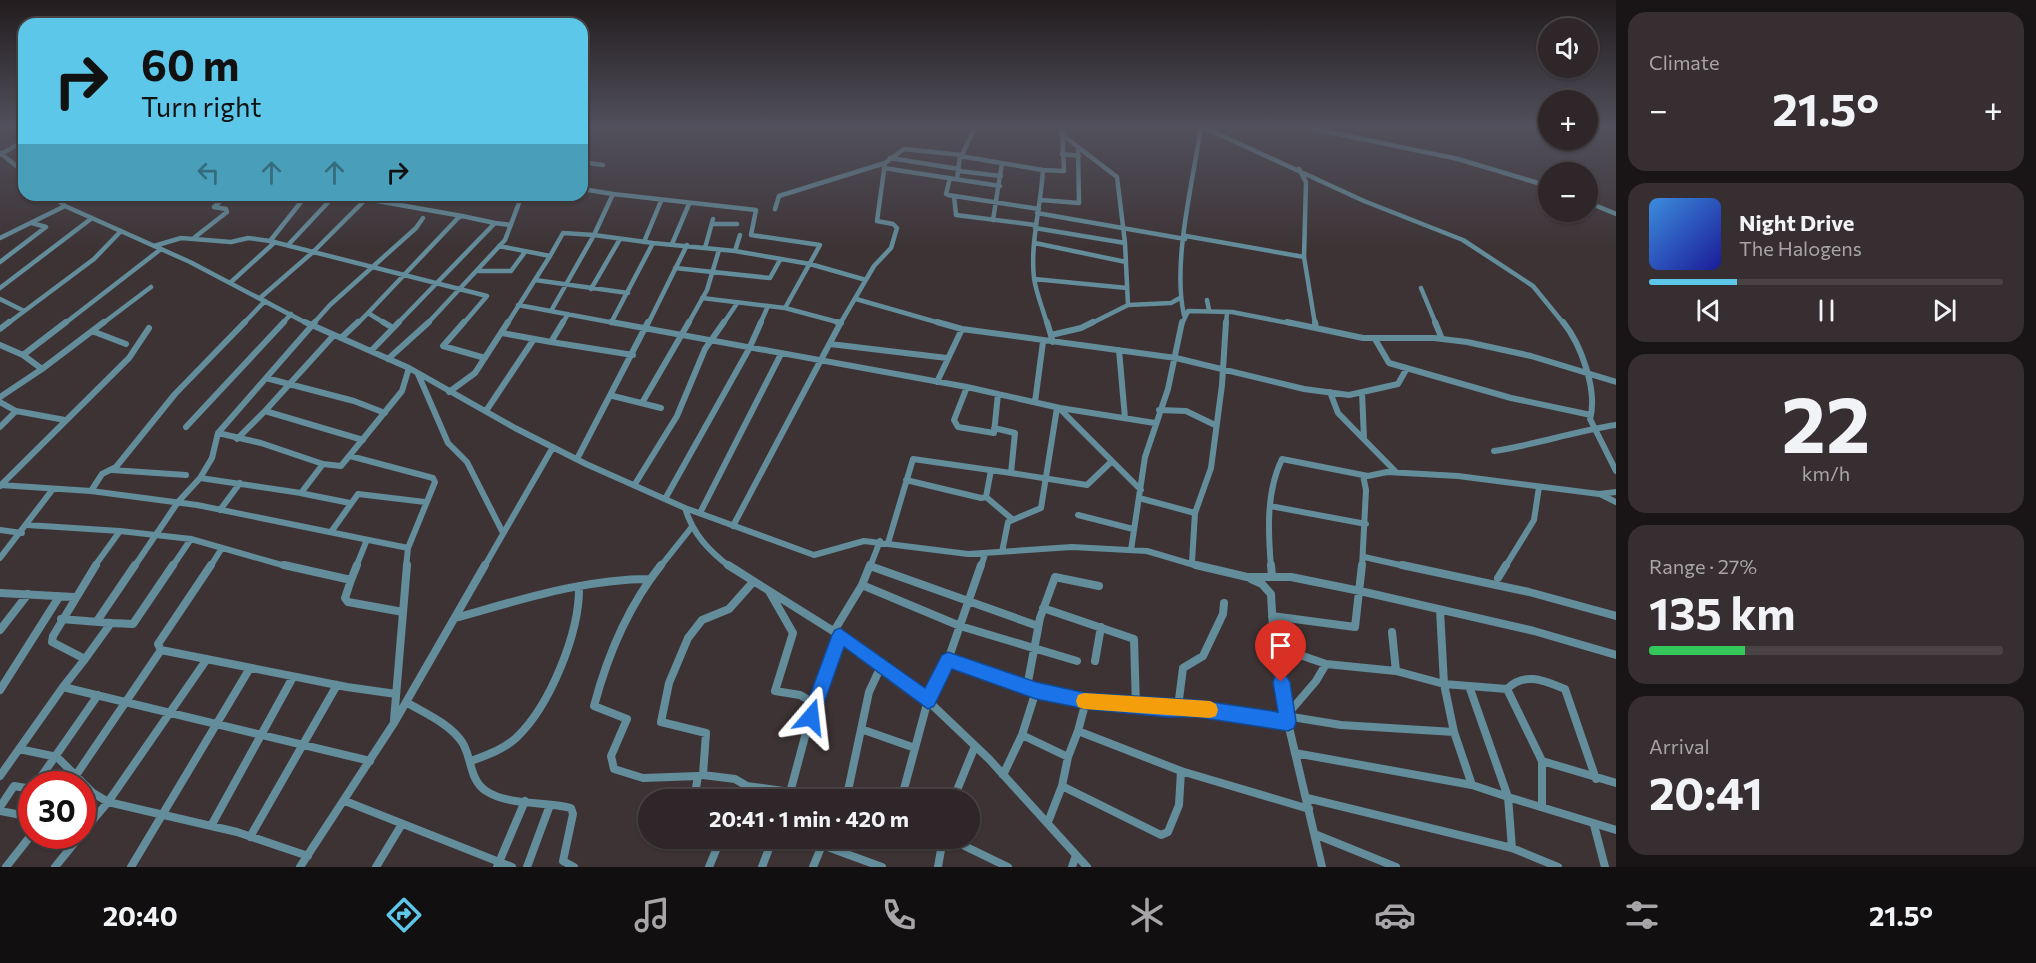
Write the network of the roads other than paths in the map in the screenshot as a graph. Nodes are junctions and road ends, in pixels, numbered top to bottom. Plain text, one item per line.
1 (873, 167) edge
2 (885, 167) edge
3 (905, 167) edge
4 (933, 167) edge
5 (988, 167) edge
6 (1002, 167) edge
7 (1028, 167) edge
8 (1064, 167) edge
9 (1079, 167) edge
10 (1105, 167) edge
11 (1196, 167) edge
12 (1295, 167) edge
13 (1488, 167) edge
14 (1299, 169) junction
15 (959, 170) junction
16 (1043, 170) junction
17 (987, 174) junction
18 (1001, 176) junction
19 (950, 178) junction
20 (957, 179) junction
21 (1538, 182) edge
22 (1000, 186) junction
23 (588, 190) edge
24 (613, 194) junction
25 (954, 196) junction
26 (1041, 200) junction
27 (60, 201) edge
28 (220, 201) edge
29 (301, 201) edge
30 (329, 201) edge
31 (364, 201) edge
32 (388, 201) edge
33 (520, 201) edge
34 (661, 201) junction
35 (998, 202) junction
36 (689, 204) junction
37 (65, 206) junction
38 (1598, 207) edge
39 (775, 210) dead end
40 (1038, 211) junction
41 (1616, 214) edge
42 (462, 216) junction
43 (92, 218) junction
44 (423, 218) dead end
45 (993, 220) junction
46 (32, 223) junction
47 (495, 223) junction
48 (737, 224) dead end
49 (510, 225) junction
50 (1035, 227) junction
51 (1124, 228) junction
52 (121, 231) junction
53 (740, 234) dead end
54 (594, 236) junction
55 (195, 237) junction
56 (0, 238) edge
57 (1185, 238) junction
58 (620, 239) junction
59 (273, 242) junction
60 (645, 242) junction
61 (653, 243) junction
62 (1035, 243) junction
63 (1125, 243) junction
64 (288, 244) junction
65 (672, 244) junction
66 (687, 245) junction
67 (499, 246) junction
68 (157, 248) junction
69 (705, 248) junction
70 (719, 250) junction
71 (735, 251) junction
72 (313, 252) junction
73 (525, 252) junction
74 (550, 256) junction
75 (1304, 257) junction
76 (780, 260) junction
77 (0, 262) edge
78 (1126, 262) junction
79 (810, 264) junction
80 (373, 265) junction
81 (675, 268) junction
82 (479, 271) junction
83 (713, 273) junction
84 (405, 274) junction
85 (1035, 279) junction
86 (535, 280) junction
87 (867, 280) junction
88 (437, 282) junction
89 (230, 283) junction
90 (565, 285) junction
91 (151, 287) dead end
92 (0, 288) edge
93 (1127, 288) junction
94 (1421, 288) dead end
95 (591, 289) junction
96 (460, 290) junction
97 (628, 293) junction
98 (1179, 297) junction
99 (702, 298) junction
100 (0, 299) edge
101 (262, 299) junction
102 (856, 299) junction
103 (1207, 300) dead end
104 (738, 302) junction
105 (518, 305) junction
106 (1128, 305) junction
107 (768, 306) junction
108 (785, 308) junction
109 (1209, 310) junction
110 (24, 311) junction
111 (551, 311) junction
112 (368, 313) junction
113 (1227, 313) junction
114 (291, 314) junction
115 (568, 314) junction
116 (1184, 315) junction
117 (611, 323) junction
118 (841, 323) junction
119 (311, 325) junction
120 (1316, 327) junction
121 (149, 328) dead end
122 (393, 328) junction
123 (644, 328) junction
124 (0, 329) edge
125 (962, 329) junction
126 (92, 331) junction
127 (502, 333) junction
128 (682, 334) junction
129 (338, 336) junction
130 (1052, 338) junction
131 (534, 339) junction
132 (1375, 339) junction
133 (1442, 339) junction
134 (711, 341) junction
135 (551, 342) junction
136 (1043, 342) junction
137 (126, 344) dead end
138 (830, 344) junction
139 (0, 345) edge
140 (749, 349) junction
141 (1119, 350) junction
142 (371, 351) junction
143 (781, 354) junction
144 (23, 355) junction
145 (633, 355) junction
146 (388, 358) junction
147 (485, 358) junction
148 (947, 358) junction
149 (1176, 358) junction
150 (820, 360) junction
151 (408, 368) junction
152 (1407, 368) junction
153 (42, 369) junction
154 (1223, 369) junction
155 (418, 374) junction
156 (1589, 375) junction
157 (266, 378) junction
158 (937, 382) junction
159 (1616, 382) edge
160 (288, 384) junction
161 (967, 387) junction
162 (450, 392) junction
163 (1330, 392) junction
164 (1362, 392) junction
165 (998, 394) junction
166 (613, 396) junction
167 (0, 397) edge
168 (0, 402) edge
169 (1035, 402) junction
170 (642, 403) junction
171 (662, 408) dead end
172 (1058, 408) junction
173 (1159, 410) junction
174 (16, 411) junction
175 (266, 411) junction
176 (486, 411) junction
177 (386, 413) junction
178 (1591, 415) junction
179 (1125, 418) junction
180 (65, 420) junction
181 (1155, 423) junction
182 (1215, 425) junction
183 (1616, 425) edge
184 (0, 427) edge
185 (186, 427) dead end
186 (994, 428) junction
187 (1594, 428) junction
188 (218, 433) junction
189 (237, 439) junction
190 (363, 440) junction
191 (1364, 440) junction
192 (553, 447) junction
193 (1494, 451) dead end
194 (350, 456) junction
195 (577, 459) junction
196 (1112, 461) junction
197 (323, 464) junction
198 (112, 470) junction
199 (992, 470) junction
200 (1616, 471) edge
201 (1396, 472) junction
202 (1011, 473) junction
203 (186, 475) dead end
204 (1363, 475) junction
205 (200, 478) junction
206 (906, 480) junction
207 (1047, 480) junction
208 (240, 483) junction
209 (635, 484) junction
210 (0, 486) edge
211 (1539, 487) junction
212 (53, 489) junction
213 (1141, 490) junction
214 (91, 491) junction
215 (1616, 492) edge
216 (300, 493) junction
217 (1599, 494) junction
218 (986, 497) junction
219 (1139, 498) junction
220 (665, 499) junction
221 (178, 502) junction
222 (350, 502) junction
223 (425, 502) junction
224 (1616, 502) edge
225 (1270, 506) junction
226 (686, 508) junction
227 (220, 510) junction
228 (700, 513) junction
229 (1195, 513) junction
230 (1078, 515) dead end
231 (1012, 519) junction
232 (1365, 524) junction
233 (27, 525) junction
234 (733, 526) junction
235 (691, 528) junction
236 (1133, 529) junction
237 (0, 530) edge
238 (120, 531) junction
239 (331, 532) junction
240 (22, 533) junction
241 (503, 533) junction
242 (156, 535) junction
243 (191, 539) junction
244 (366, 542) junction
245 (884, 542) junction
246 (222, 548) junction
247 (408, 548) junction
248 (1131, 550) junction
249 (1002, 552) junction
250 (985, 554) junction
251 (1364, 557) junction
252 (0, 558) edge
253 (1192, 562) junction
254 (870, 567) junction
255 (1272, 576) junction
256 (1247, 577) junction
257 (1498, 578) dead end
258 (650, 579) junction
259 (351, 580) junction
260 (753, 582) junction
261 (862, 585) junction
262 (579, 586) junction
263 (1099, 586) dead end
264 (769, 590) junction
265 (1360, 591) junction
266 (0, 592) edge
267 (28, 594) junction
268 (59, 597) junction
269 (74, 597) junction
270 (969, 603) junction
271 (1224, 603) dead end
272 (1043, 608) junction
273 (1440, 610) junction
274 (403, 612) junction
275 (1272, 616) junction
276 (1616, 616) edge
277 (454, 618) junction
278 (61, 619) junction
279 (97, 621) junction
280 (111, 623) junction
281 (960, 626) junction
282 (1038, 626) junction
283 (1101, 627) junction
284 (0, 630) edge
285 (1392, 632) dead end
286 (837, 633) junction
287 (1274, 646) junction
288 (161, 650) junction
289 (1035, 651) junction
290 (1616, 655) edge
291 (85, 659) junction
292 (207, 659) junction
293 (948, 660) junction
294 (1077, 661) dead end
295 (1095, 661) dead end
296 (882, 664) junction
297 (1326, 664) junction
298 (250, 668) junction
299 (1396, 671) junction
300 (293, 677) junction
301 (1444, 684) junction
302 (337, 685) junction
303 (1469, 686) junction
304 (63, 687) junction
305 (1027, 687) junction
306 (1507, 689) junction
307 (0, 690) edge
308 (1036, 691) junction
309 (396, 694) junction
310 (98, 695) junction
311 (127, 700) junction
312 (928, 700) junction
313 (1086, 701) junction
314 (406, 702) junction
315 (814, 703) junction
316 (1136, 706) junction
317 (1178, 706) junction
318 (171, 711) junction
319 (1287, 719) junction
320 (217, 723) junction
321 (394, 723) junction
322 (861, 729) junction
323 (1078, 731) junction
324 (1454, 732) junction
325 (262, 734) junction
326 (1022, 735) junction
327 (303, 744) junction
328 (975, 746) junction
329 (915, 748) junction
330 (19, 749) junction
331 (1295, 753) junction
332 (57, 757) junction
333 (1068, 757) junction
334 (1542, 760) junction
335 (370, 761) junction
336 (471, 761) junction
337 (46, 771) edge
338 (71, 771) edge
339 (79, 771) edge
340 (1181, 771) junction
341 (1003, 775) junction
342 (0, 776) edge
343 (1596, 779) junction
344 (1616, 783) edge
345 (1472, 785) junction
346 (1062, 786) junction
347 (18, 787) edge
348 (696, 789) edge
349 (760, 789) edge
350 (791, 789) edge
351 (848, 789) edge
352 (904, 789) edge
353 (957, 789) edge
354 (96, 795) edge
355 (1508, 797) junction
356 (1306, 798) junction
357 (345, 801) junction
358 (525, 801) junction
359 (108, 802) junction
360 (550, 805) junction
361 (0, 807) edge
362 (1542, 807) junction
363 (1309, 809) junction
364 (0, 812) edge
365 (163, 814) junction
366 (18, 815) edge
367 (96, 816) edge
368 (1048, 822) junction
369 (402, 824) junction
370 (1594, 825) junction
371 (211, 826) junction
372 (1616, 830) edge
373 (1317, 835) junction
374 (250, 837) junction
375 (1512, 848) junction
376 (20, 849) edge
377 (69, 849) edge
378 (716, 849) edge
379 (769, 849) edge
380 (821, 849) edge
381 (840, 849) edge
382 (941, 849) edge
383 (971, 849) edge
384 (1076, 855) junction
385 (308, 856) junction
386 (562, 864) edge
387 (498, 865) edge
388 (1560, 866) edge
389 (6, 867) edge
390 (55, 867) edge
391 (131, 867) edge
392 (300, 867) edge
393 (376, 867) edge
394 (512, 867) edge
395 (527, 867) edge
396 (574, 867) edge
397 (709, 867) edge
398 (762, 867) edge
399 (813, 867) edge
400 (882, 867) edge
401 (938, 867) edge
402 (1008, 867) edge
403 (1072, 867) edge
404 (1087, 867) edge
405 (1322, 867) edge
406 (1396, 867) edge
407 (1605, 867) edge

1 - 39 street
2 - 87 street
3 - 19 street
4 - 15 street
5 - 17 street
6 - 18 street
7 - 16 street
8 - 16 street
9 - 26 street
10 - 51 street
11 - 57 street
12 - 14 street
13 - 21 street
14 - 75 street
14 - 156 street
15 - 17 street
15 - 20 street
16 - 26 street
17 - 18 street
18 - 22 street
19 - 20 street
19 - 25 street
20 - 22 street
22 - 35 street
23 - 24 street
24 - 34 street
24 - 54 street
25 - 35 street
25 - 45 street
26 - 40 street
27 - 37 street
28 - 55 street
29 - 59 street
30 - 64 street
31 - 72 street
32 - 42 street
33 - 49 street
34 - 36 street
34 - 60 street
35 - 40 street
35 - 45 street
36 - 65 street
36 - 79 street
37 - 43 street
37 - 46 street
38 - 41 street
40 - 50 street
40 - 51 street
42 - 47 street
42 - 84 street
43 - 52 street
43 - 92 street
44 - 80 street
45 - 50 street
46 - 56 street
46 - 77 street
47 - 49 street
47 - 88 street
48 - 69 street
49 - 67 street
50 - 62 street
50 - 63 street
51 - 57 street
51 - 63 street
52 - 68 street
52 - 110 street
53 - 71 street
54 - 58 street
54 - 74 street
54 - 90 street
55 - 59 street
55 - 68 street
57 - 75 street
57 - 98 street
58 - 60 street
58 - 95 street
59 - 64 street
59 - 89 street
60 - 61 street
61 - 65 street
61 - 97 street
62 - 78 street
62 - 85 street
63 - 78 street
64 - 72 street
65 - 66 street
66 - 69 street
66 - 81 street
67 - 73 street
67 - 82 street
68 - 89 street
68 - 144 street
69 - 70 street
70 - 71 street
70 - 83 street
71 - 76 street
72 - 80 street
72 - 101 street
73 - 74 street
73 - 82 street
74 - 86 street
75 - 120 street
76 - 79 street
76 - 83 street
78 - 93 street
79 - 87 street
79 - 108 street
80 - 84 street
80 - 119 street
81 - 83 street
81 - 123 street
82 - 96 street
83 - 99 street
84 - 88 street
84 - 112 street
85 - 93 street
85 - 130 street
86 - 90 street
86 - 105 street
87 - 102 street
88 - 96 street
88 - 122 street
89 - 101 street
90 - 95 street
90 - 111 street
91 - 126 street
93 - 106 street
94 - 133 street
95 - 97 street
96 - 146 street
96 - 147 street
97 - 117 street
98 - 106 street
98 - 116 street
99 - 104 street
99 - 128 street
100 - 110 street
101 - 114 street
101 - 198 street
102 - 118 street
102 - 125 street
103 - 109 street
104 - 107 street
104 - 134 street
105 - 111 street
105 - 127 street
106 - 130 street
107 - 108 street
107 - 140 street
108 - 118 street
109 - 113 street
109 - 116 street
110 - 124 street
111 - 115 street
112 - 122 street
112 - 129 street
113 - 120 street
113 - 154 street
114 - 119 street
114 - 185 street
115 - 117 street
115 - 135 street
116 - 149 street
117 - 123 street
118 - 138 street
119 - 129 street
119 - 157 street
120 - 132 street
121 - 180 street
122 - 142 street
123 - 128 street
123 - 145 street
125 - 136 street
125 - 148 street
126 - 137 street
126 - 153 street
127 - 131 street
127 - 147 street
128 - 134 street
128 - 170 street
129 - 142 street
129 - 160 street
130 - 136 street
130 - 141 street
131 - 135 street
131 - 176 street
132 - 133 street
132 - 152 street
133 - 156 street
134 - 140 street
134 - 209 street
135 - 145 street
136 - 169 street
138 - 148 street
138 - 150 street
139 - 144 street
140 - 143 street
140 - 220 street
141 - 149 street
141 - 179 street
142 - 146 street
143 - 150 street
143 - 228 street
144 - 153 street
145 - 166 street
146 - 151 street
147 - 162 street
148 - 158 street
149 - 154 street
149 - 173 street
150 - 158 street
150 - 234 street
151 - 155 street
151 - 177 street
152 - 164 street
152 - 178 street
153 - 167 street
154 - 163 street
154 - 182 street
155 - 162 street
155 - 241 street
156 - 159 street
156 - 178 street
157 - 160 street
157 - 188 street
158 - 161 street
160 - 175 street
160 - 177 street
161 - 165 street
161 - 186 street
162 - 176 street
163 - 164 street
163 - 191 street
164 - 191 street
165 - 169 street
165 - 186 street
166 - 170 street
166 - 195 street
168 - 174 street
169 - 172 street
170 - 171 street
172 - 179 street
172 - 196 street
172 - 207 street
173 - 181 street
173 - 182 street
174 - 180 street
174 - 184 street
175 - 189 street
175 - 190 street
176 - 192 street
177 - 190 street
178 - 187 street
179 - 181 street
180 - 210 street
181 - 213 street
182 - 229 street
183 - 187 street
186 - 202 street
187 - 193 street
187 - 200 street
188 - 189 street
188 - 205 street
189 - 197 street
190 - 194 street
191 - 201 street
192 - 195 street
192 - 241 street
194 - 197 street
194 - 223 street
195 - 209 street
196 - 207 street
196 - 213 street
197 - 216 street
198 - 203 street
198 - 214 street
199 - 202 street
199 - 206 street
199 - 218 street
201 - 204 street
201 - 211 street
202 - 207 street
204 - 225 street
204 - 232 street
205 - 208 street
205 - 221 street
206 - 218 street
206 - 245 street
207 - 231 street
208 - 216 street
208 - 227 street
209 - 220 street
210 - 212 street
211 - 217 street
211 - 257 street
212 - 214 street
212 - 233 street
213 - 219 street
214 - 221 street
215 - 217 street
216 - 222 street
217 - 224 street
218 - 231 street
219 - 229 street
219 - 236 street
220 - 226 street
221 - 227 street
221 - 242 street
222 - 223 street
222 - 239 street
223 - 247 street
225 - 232 street
225 - 255 street
226 - 228 street
226 - 235 street
227 - 239 street
228 - 234 street
229 - 253 street
230 - 236 street
231 - 249 street
232 - 251 street
233 - 238 street
233 - 240 street
234 - 245 street
235 - 258 street
235 - 260 street
236 - 248 street
237 - 240 street
238 - 242 street
238 - 269 street
239 - 244 street
240 - 252 street
241 - 277 street
242 - 243 street
242 - 279 street
243 - 246 street
243 - 280 street
244 - 247 street
244 - 259 street
245 - 250 street
245 - 254 street
246 - 259 street
246 - 288 street
247 - 274 street
248 - 249 street
248 - 253 street
249 - 250 street
250 - 270 street
251 - 265 street
251 - 276 street
253 - 256 street
254 - 261 street
254 - 270 street
255 - 256 street
255 - 265 street
256 - 275 street
258 - 262 street
258 - 348 street
259 - 274 street
260 - 264 street
260 - 349 street
261 - 281 street
261 - 286 street
262 - 277 street
262 - 336 street
263 - 272 street
264 - 286 street
264 - 315 street
265 - 273 street
265 - 275 street
266 - 267 street
267 - 268 street
267 - 284 street
268 - 269 street
268 - 307 street
269 - 278 street
270 - 281 street
270 - 282 street
271 - 317 street
272 - 282 street
272 - 283 street
273 - 290 street
273 - 301 street
274 - 309 street
275 - 287 street
277 - 314 street
278 - 279 street
278 - 291 street
279 - 280 street
280 - 291 street
281 - 289 street
281 - 293 street
282 - 289 street
283 - 295 street
283 - 316 street
285 - 299 street
286 - 296 street
286 - 315 street
287 - 297 street
287 - 319 street
288 - 292 street
288 - 311 street
289 - 294 street
289 - 305 street
291 - 304 street
292 - 298 street
292 - 318 street
293 - 305 street
293 - 312 street
296 - 312 street
296 - 322 street
297 - 299 street
297 - 319 street
298 - 300 street
298 - 320 street
299 - 301 street
300 - 302 street
300 - 325 street
301 - 303 street
301 - 324 street
302 - 309 street
302 - 327 street
303 - 306 street
303 - 355 street
304 - 310 street
304 - 330 street
305 - 308 street
306 - 334 street
306 - 343 street
308 - 313 street
308 - 326 street
309 - 321 street
310 - 311 street
310 - 332 street
311 - 318 street
311 - 339 street
312 - 328 street
312 - 329 street
313 - 316 street
313 - 323 street
314 - 321 street
314 - 336 street
315 - 350 street
316 - 317 street
317 - 319 street
318 - 320 street
318 - 359 street
319 - 324 street
319 - 331 street
320 - 325 street
320 - 365 street
321 - 335 street
322 - 329 street
322 - 351 street
323 - 333 street
323 - 340 street
324 - 345 street
325 - 327 street
325 - 371 street
326 - 333 street
326 - 341 street
327 - 335 street
327 - 374 street
328 - 341 street
328 - 353 street
329 - 352 street
330 - 332 street
330 - 342 street
331 - 345 street
331 - 356 street
332 - 337 street
332 - 338 street
333 - 346 street
334 - 343 street
334 - 362 street
335 - 357 street
336 - 358 street
340 - 346 street
340 - 363 street
341 - 368 street
343 - 344 street
345 - 355 street
346 - 368 street
347 - 361 street
354 - 359 street
355 - 362 street
355 - 375 street
356 - 363 street
356 - 375 street
357 - 369 street
357 - 385 street
358 - 360 street
358 - 387 street
359 - 365 street
359 - 367 street
360 - 386 street
360 - 395 street
362 - 370 street
363 - 373 street
364 - 366 street
365 - 371 street
365 - 391 street
368 - 384 street
369 - 387 street
369 - 393 street
370 - 372 street
370 - 407 street
371 - 374 street
373 - 405 street
373 - 406 street
374 - 385 street
375 - 388 street
376 - 389 street
377 - 390 street
378 - 397 street
379 - 398 street
380 - 399 street
381 - 400 street
382 - 401 street
383 - 402 street
384 - 403 street
384 - 404 street
385 - 392 street
386 - 396 street
387 - 394 street

